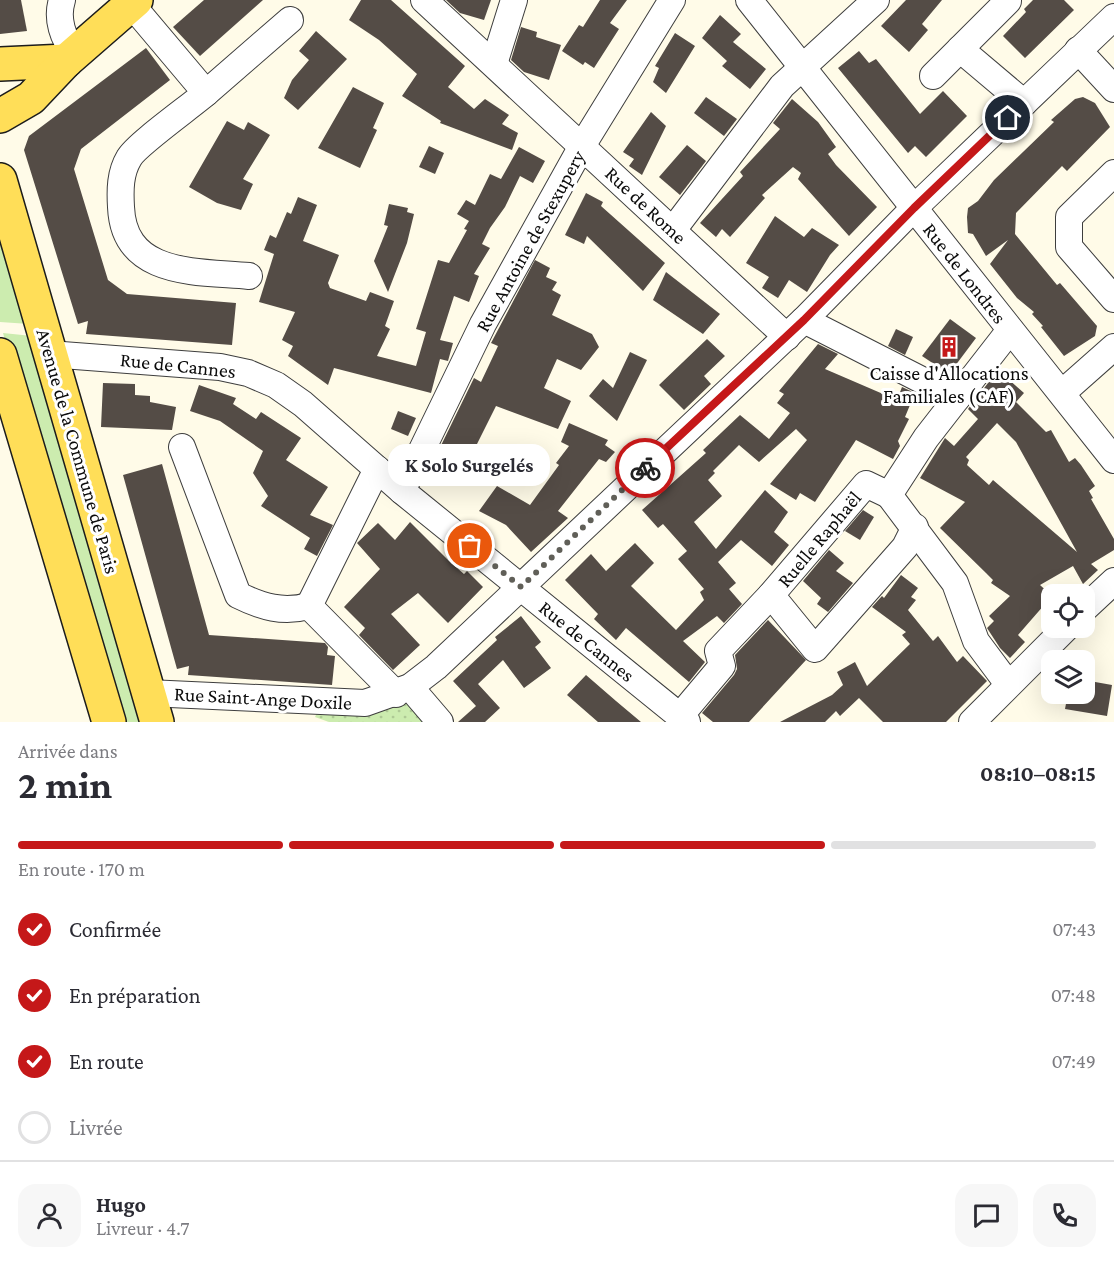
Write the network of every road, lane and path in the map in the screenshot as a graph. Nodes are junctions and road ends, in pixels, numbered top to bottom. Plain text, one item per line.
1 (62, 0) edge
2 (424, 0) edge
3 (514, 0) edge
4 (672, 0) edge
5 (749, 0) edge
6 (876, 0) edge
7 (1111, 0) edge
8 (1008, 1) edge
9 (134, 2) edge
10 (290, 20) dead end
11 (1110, 21) edge
12 (960, 49) junction
13 (1078, 50) junction
14 (70, 57) junction
15 (0, 64) edge
16 (494, 64) junction
17 (802, 69) junction
18 (933, 76) dead end
19 (1114, 89) edge
20 (206, 93) junction
21 (1024, 103) junction
22 (0, 116) edge
23 (582, 146) junction
24 (1114, 173) edge
25 (0, 180) edge
26 (914, 208) junction
27 (674, 230) junction
28 (249, 276) dead end
29 (1114, 299) edge
30 (796, 329) junction
31 (1010, 330) junction
32 (1114, 347) edge
33 (49, 354) junction
34 (0, 355) edge
35 (1062, 393) junction
36 (957, 398) junction
37 (182, 447) dead end
38 (1114, 460) edge
39 (377, 469) junction
40 (402, 491) junction
41 (889, 495) junction
42 (915, 526) junction
43 (1114, 580) edge
44 (521, 587) junction
45 (771, 595) junction
46 (1095, 598) edge
47 (309, 606) junction
48 (1056, 638) edge
49 (1008, 684) junction
50 (403, 690) junction
51 (153, 707) edge
52 (684, 719) edge
53 (108, 722) edge
54 (440, 722) edge
55 (972, 722) edge

1 - 14 street
2 - 16 street, Rue de Rome
3 - 16 street
4 - 23 street, Rue Antoine de Stexupery
5 - 17 street, Rue de Londres
6 - 17 street
7 - 11 street
8 - 12 street
9 - 14 main road
9 - 20 street
10 - 20 street
11 - 13 street, Rue Saint-Ange Doxile
12 - 18 street
12 - 21 street
13 - 19 street
13 - 21 street, Rue Saint-Ange Doxile
14 - 15 main road
14 - 22 main road
16 - 23 street, Rue de Rome
17 - 26 street, Rue de Londres
17 - 27 street
20 - 28 street
21 - 26 street, Rue Saint-Ange Doxile
23 - 27 street, Rue de Rome
23 - 40 street, Rue Antoine de Stexupery
24 - 29 street
25 - 33 main road, Avenue de la Commune de Paris
26 - 30 street, Rue Saint-Ange Doxile
26 - 31 street, Rue de Londres
27 - 30 street, Rue de Rome
30 - 36 street, Rue de Rome
30 - 44 street, Rue Saint-Ange Doxile
31 - 35 street, Rue de Londres
31 - 36 street, Ruelle Raphaël
32 - 35 street
33 - 39 street, Rue de Cannes
33 - 51 main road, Avenue de la Commune de Paris
34 - 53 main road
35 - 38 street, Rue de Londres
36 - 41 street, Ruelle Raphaël
37 - 47 street
39 - 40 street, Rue de Cannes
39 - 47 street
40 - 44 street, Rue de Cannes
41 - 42 street
41 - 45 street, Ruelle Raphaël
42 - 45 street
42 - 49 street
43 - 46 street
44 - 50 street, Rue Saint-Ange Doxile
44 - 52 street, Rue de Cannes
45 - 52 street, Ruelle Raphaël
47 - 50 street
48 - 49 street
49 - 55 street
50 - 51 street, Rue Saint-Ange Doxile
50 - 54 street

